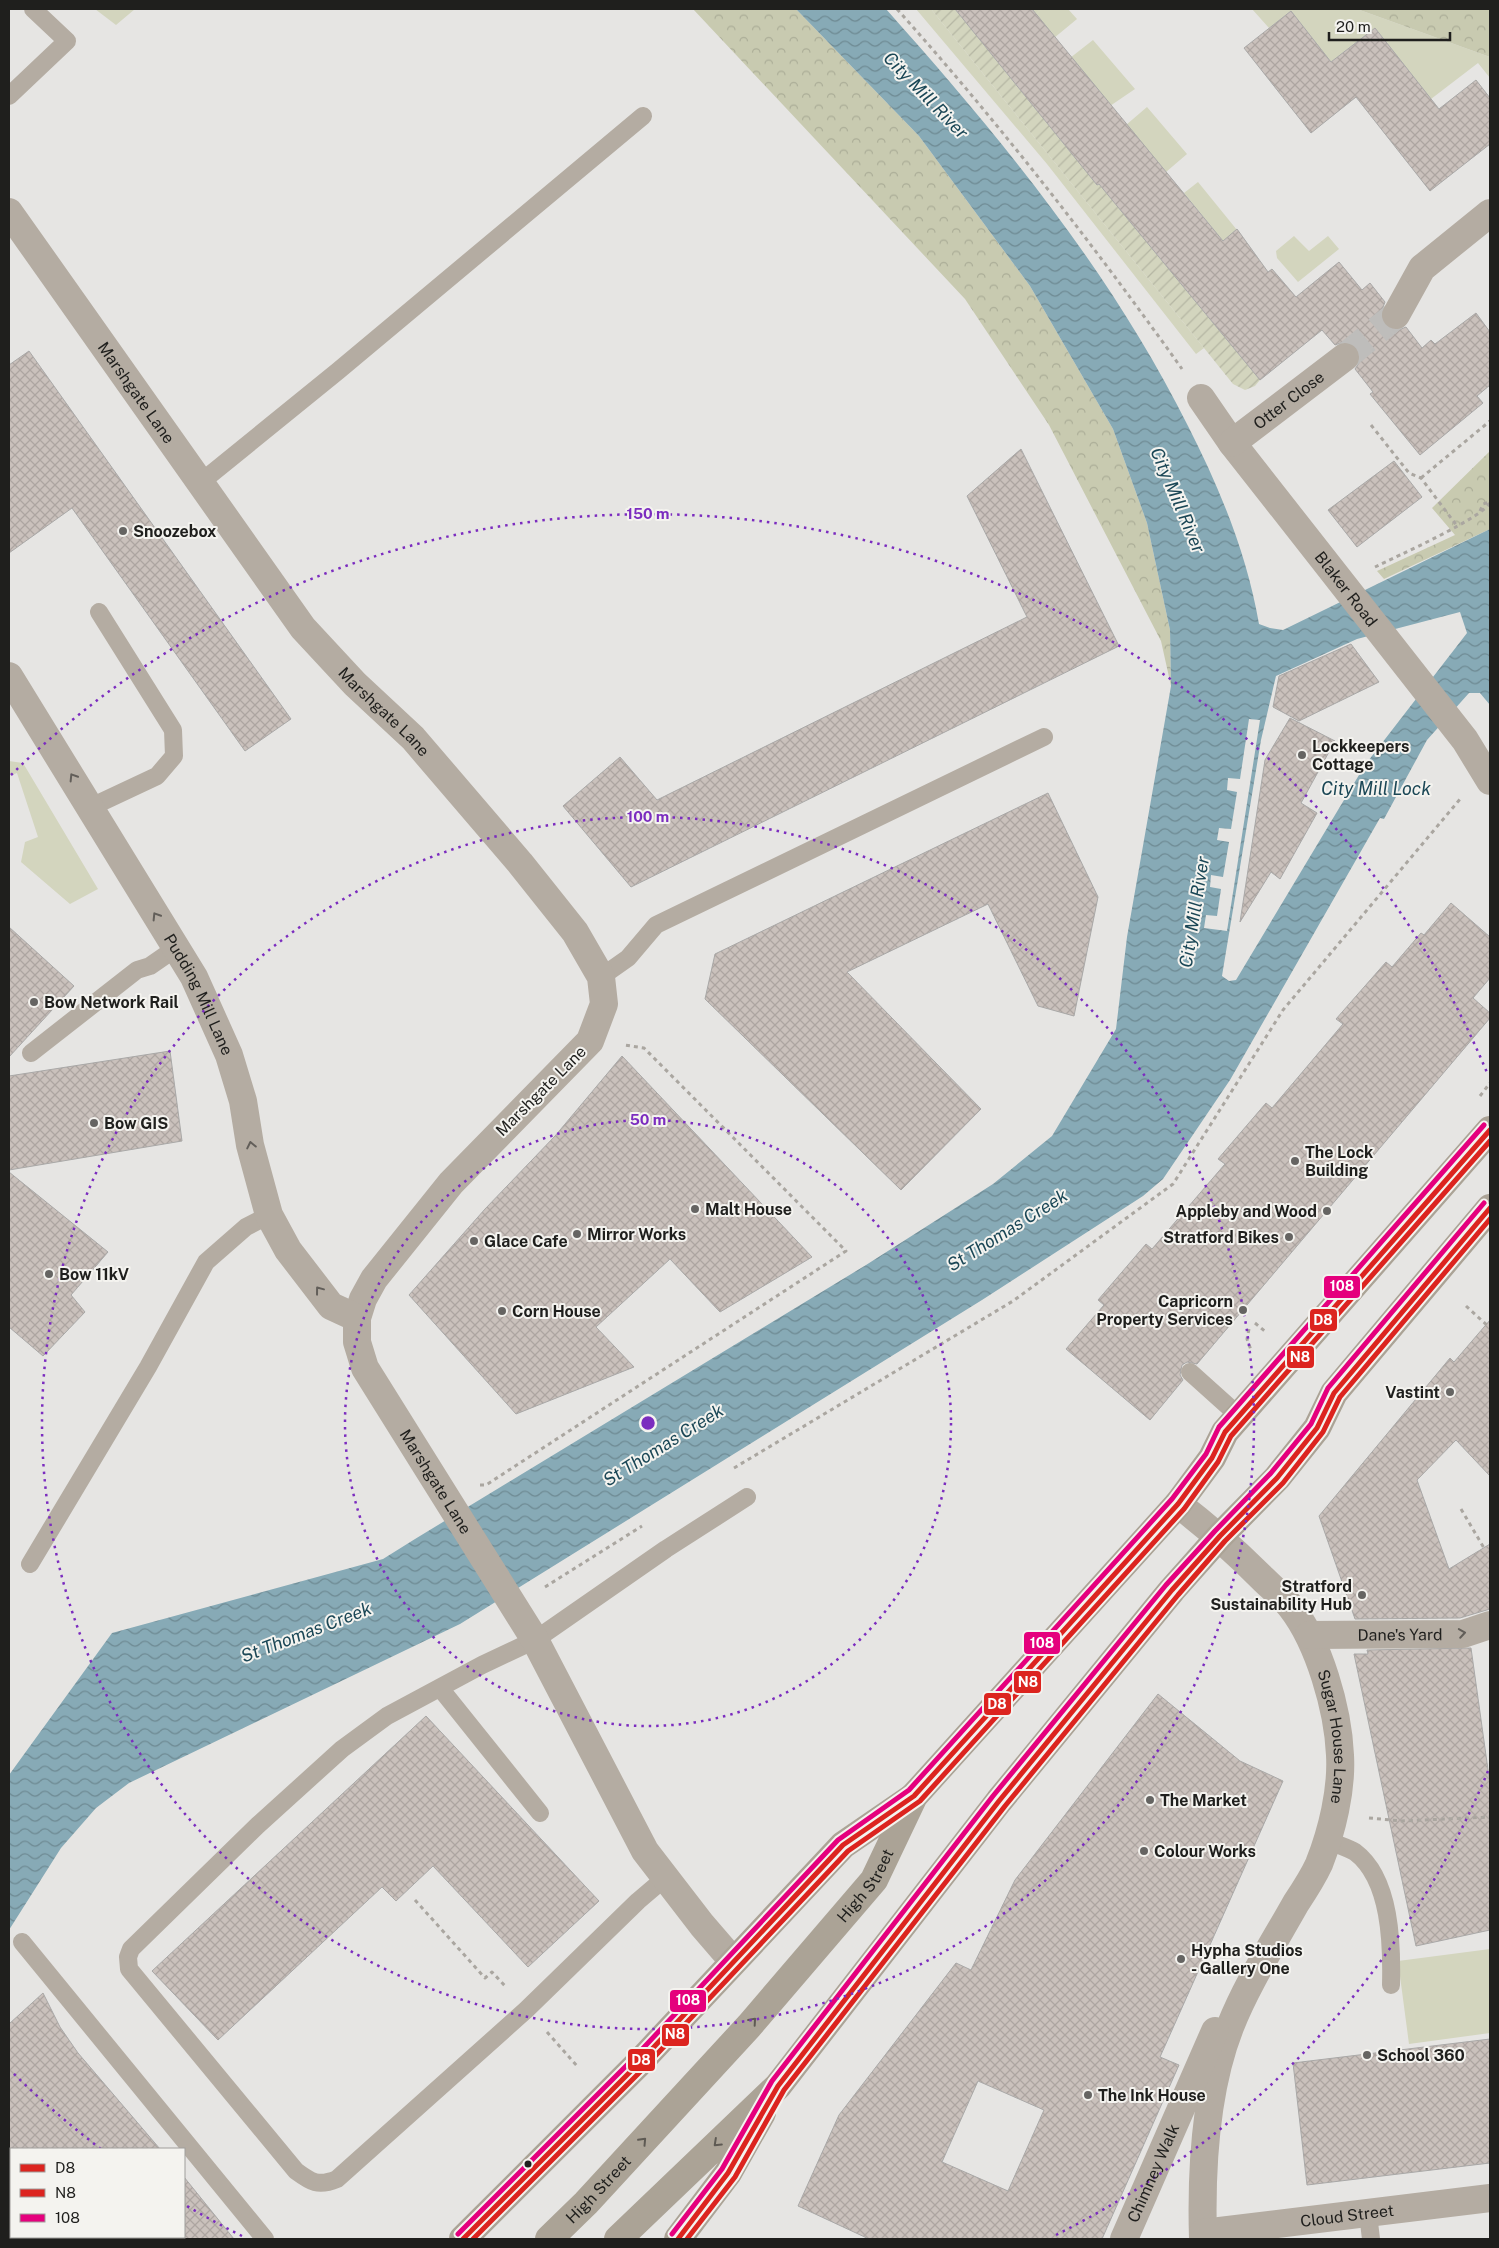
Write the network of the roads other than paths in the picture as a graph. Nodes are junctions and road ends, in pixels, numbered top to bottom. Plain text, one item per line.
1 (33, 9) edge
2 (9, 96) edge
3 (643, 116) dead end
4 (9, 212) edge
5 (1490, 213) edge
6 (1396, 316) tunnel mouth
7 (1345, 357) tunnel mouth
8 (1201, 398) road end
9 (1232, 443) junction
10 (200, 483) junction
11 (99, 612) dead end
12 (14, 693) edge
13 (1044, 737) dead end
14 (1490, 780) edge
15 (92, 807) junction
16 (176, 948) junction
17 (600, 976) junction
18 (31, 1053) dead end
19 (1490, 1130) edge
20 (1490, 1208) edge
21 (269, 1215) junction
22 (357, 1318) junction
23 (1190, 1372) dead end
24 (1239, 1416) junction
25 (746, 1497) dead end
26 (1178, 1504) junction
27 (1220, 1536) junction
28 (30, 1564) dead end
29 (1490, 1625) edge
30 (1309, 1635) junction
31 (535, 1640) junction
32 (440, 1688) junction
33 (914, 1796) junction
34 (540, 1813) dead end
35 (1327, 1840) junction
36 (665, 1878) junction
37 (22, 1942) dead end
38 (734, 1961) junction
39 (1250, 1984) junction
40 (1391, 1985) dead end
41 (778, 2086) junction
42 (1490, 2198) edge
43 (1369, 2226) edge
44 (1203, 2236) edge
45 (265, 2239) edge
46 (464, 2239) edge
47 (549, 2239) edge
48 (618, 2239) edge
49 (678, 2239) edge
50 (1124, 2239) edge

1 - 2 lane
3 - 10 lane
4 - 10 street, Marshgate Lane
5 - 6 street
7 - 9 street, Otter Close
8 - 9 street, Blaker Road
9 - 14 street, Blaker Road
10 - 17 street, Marshgate Lane
11 - 15 lane
15 -> 12 street, Pudding Mill Lane
13 - 17 lane
16 -> 15 street, Pudding Mill Lane
16 - 18 lane
21 -> 16 street, Pudding Mill Lane
17 - 22 street, Marshgate Lane
19 - 24 main road, High Street
20 - 27 main road
22 -> 21 street, Pudding Mill Lane
21 - 28 lane
22 - 31 street, Marshgate Lane
23 - 24 lane
24 - 26 main road, High Street
25 - 31 lane
26 - 27 street, Sugar House Lane
26 - 33 main road, High Street
27 - 30 street, Sugar House Lane
27 - 41 main road
30 -> 29 street, Dane's Yard
30 - 35 street, Sugar House Lane
31 - 32 lane
31 - 36 street, Marshgate Lane
32 - 34 lane
32 - 36 lane
33 - 38 main road
47 -> 33 main road, High Street
35 - 39 street, Sugar House Lane
35 - 40 lane
36 - 38 street, Marshgate Lane
37 - 45 lane
38 - 46 main road
39 - 44 street, Sugar House Lane
39 - 50 street, Chimney Walk
41 -> 48 main road
41 - 49 main road
42 - 43 street, Cloud Street
43 - 44 street, Cloud Street

